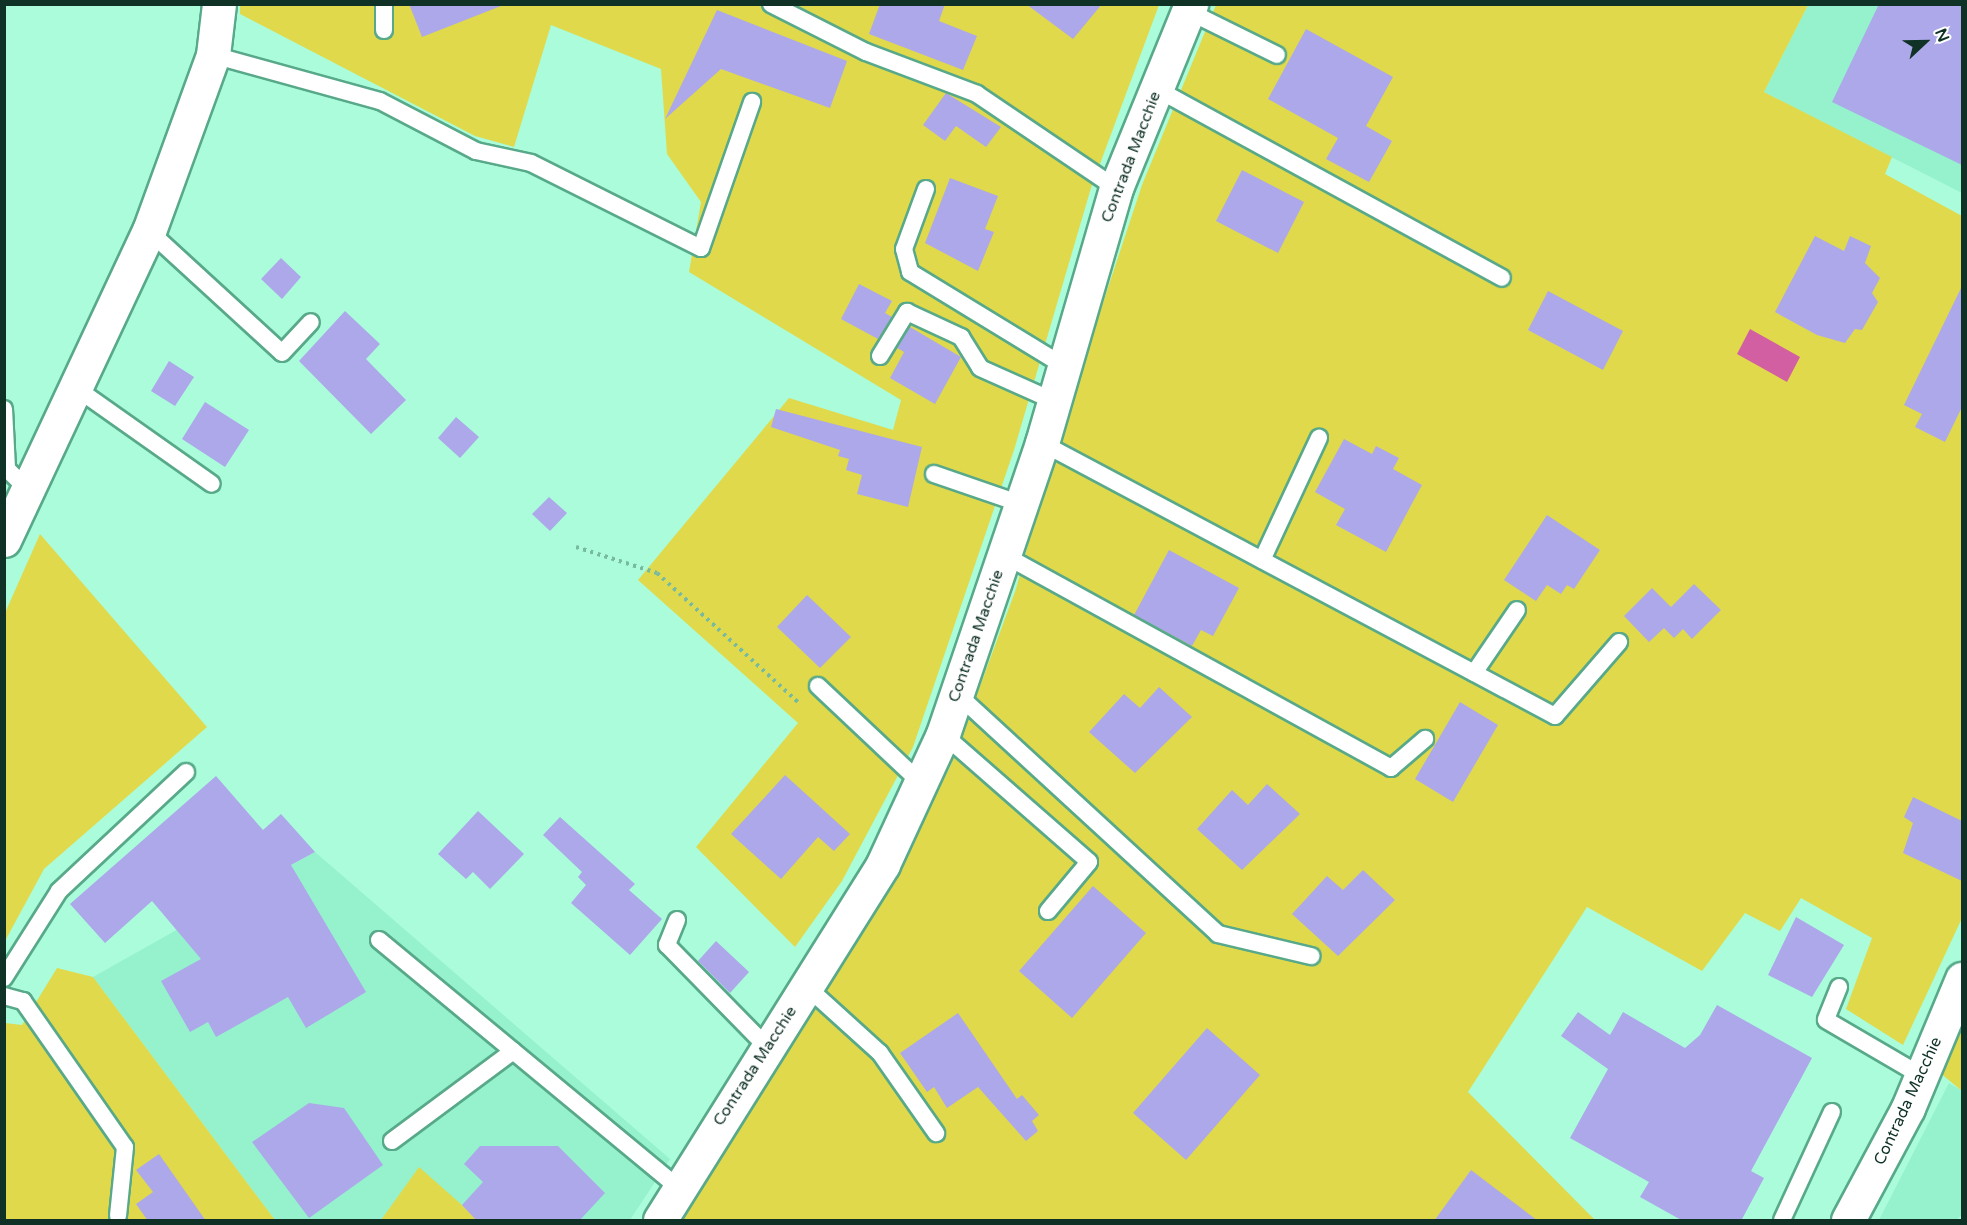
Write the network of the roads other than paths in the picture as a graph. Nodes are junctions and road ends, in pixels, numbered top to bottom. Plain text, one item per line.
1 (219, 4) edge
2 (384, 4) edge
3 (771, 4) edge
4 (1190, 8) edge
5 (384, 30) dead end
6 (213, 55) junction
7 (1277, 55) dead end
8 (1157, 89) junction
9 (752, 102) dead end
10 (1116, 188) junction
11 (926, 189) dead end
12 (149, 231) junction
13 (1502, 278) dead end
14 (311, 322) dead end
15 (880, 356) dead end
16 (1064, 366) junction
17 (76, 388) junction
18 (1054, 401) junction
19 (4, 409) edge
20 (1319, 438) dead end
21 (1042, 443) junction
22 (934, 474) dead end
23 (212, 484) dead end
24 (28, 490) junction
25 (1021, 504) junction
26 (4, 540) edge
27 (1004, 555) junction
28 (1262, 560) junction
29 (1517, 610) dead end
30 (1619, 642) dead end
31 (1474, 673) junction
32 (818, 686) dead end
33 (956, 693) junction
34 (943, 734) junction
35 (1425, 740) dead end
36 (186, 772) dead end
37 (921, 783) junction
38 (1048, 911) dead end
39 (677, 920) dead end
40 (379, 940) dead end
41 (1311, 956) dead end
42 (4, 978) edge
43 (1962, 979) edge
44 (806, 986) junction
45 (1839, 987) dead end
46 (4, 996) edge
47 (767, 1047) junction
48 (513, 1051) junction
49 (1922, 1076) junction
50 (1832, 1112) dead end
51 (936, 1133) dead end
52 (392, 1141) dead end
53 (678, 1187) junction
54 (118, 1216) dead end
55 (660, 1221) edge
56 (1782, 1221) edge
57 (1848, 1221) edge

1 - 6 street
2 - 5 lane
3 - 10 lane
4 - 7 lane
4 - 8 street, Contrada Macchie
6 - 9 lane
6 - 12 street
8 - 10 street, Contrada Macchie
8 - 13 lane
10 - 16 street, Contrada Macchie
11 - 16 lane
12 - 14 lane
12 - 17 street
15 - 18 lane
16 - 18 street, Contrada Macchie
17 - 23 lane
17 - 24 street
18 - 21 street, Contrada Macchie
19 - 24 lane
20 - 28 lane
21 - 25 street, Contrada Macchie
21 - 28 lane
22 - 25 lane
24 - 26 street
25 - 27 street, Contrada Macchie
27 - 33 street, Contrada Macchie
27 - 35 lane
28 - 31 lane
29 - 31 lane
30 - 31 lane
32 - 37 lane
33 - 34 street, Contrada Macchie
33 - 41 lane
34 - 37 street, Contrada Macchie
34 - 38 lane
36 - 42 lane
37 - 44 street, Contrada Macchie
39 - 47 lane
40 - 48 lane
43 - 49 street, Contrada Macchie
44 - 47 street, Contrada Macchie
44 - 51 lane
45 - 49 lane
46 - 54 lane
47 - 53 street, Contrada Macchie
48 - 52 lane
48 - 53 lane
49 - 57 street, Contrada Macchie
50 - 56 lane
53 - 55 street, Contrada Macchie

